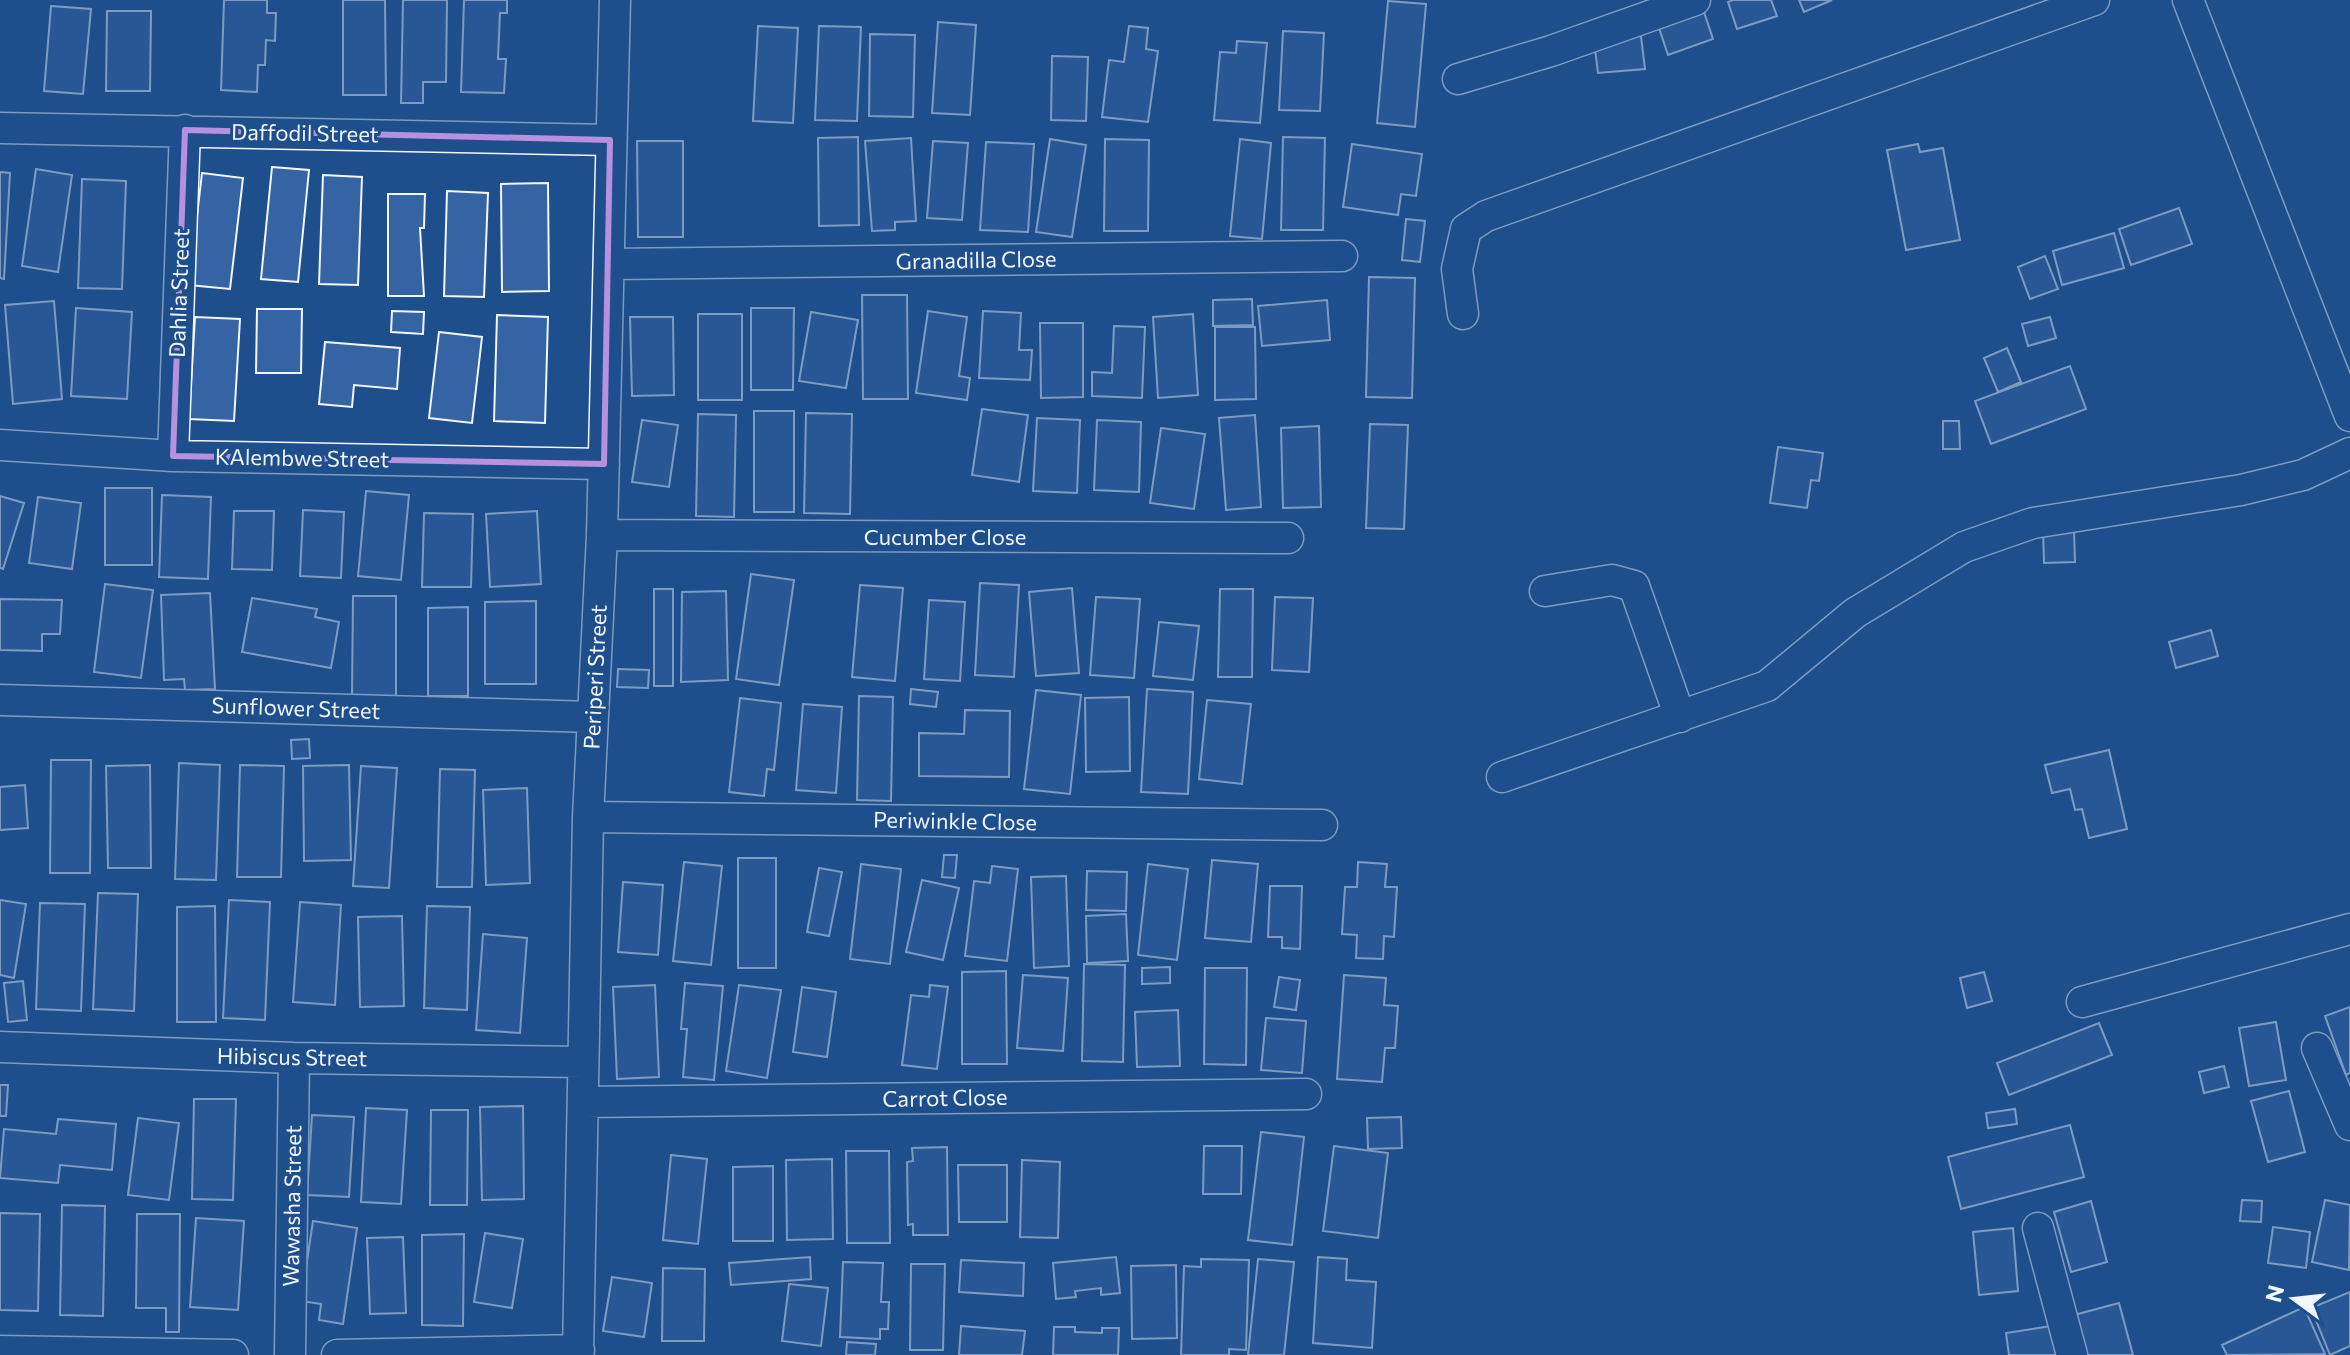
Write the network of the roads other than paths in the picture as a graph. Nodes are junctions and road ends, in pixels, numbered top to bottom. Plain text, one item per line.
1 (615, 0) edge
2 (1695, 0) edge
3 (2094, 0) edge
4 (2188, 0) edge
5 (1458, 79) dead end
6 (0, 128) edge
7 (185, 130) junction
8 (610, 140) junction
9 (1342, 256) dead end
10 (610, 264) junction
11 (1463, 314) dead end
12 (2350, 416) edge
13 (0, 445) edge
14 (2350, 453) edge
15 (173, 456) junction
16 (604, 464) junction
17 (602, 535) junction
18 (1288, 538) dead end
19 (1545, 591) dead end
20 (0, 700) edge
21 (593, 717) junction
22 (1680, 717) junction
23 (1502, 777) dead end
24 (588, 817) junction
25 (1322, 825) dead end
26 (2350, 929) edge
27 (2082, 1002) dead end
28 (0, 1047) edge
29 (2317, 1048) dead end
30 (294, 1058) junction
31 (583, 1062) junction
32 (1306, 1094) dead end
33 (583, 1102) junction
34 (2350, 1125) edge
35 (2038, 1228) dead end
36 (0, 1351) edge
37 (578, 1353) edge
38 (233, 1355) edge
39 (290, 1355) edge
40 (337, 1355) edge
41 (2072, 1355) edge

1 - 8 street, Periperi Street
2 - 5 street
3 - 11 street
4 - 12 street
6 - 7 street, Daffodil Street
7 - 8 street, Daffodil Street
7 - 15 street, Dahlia Street
8 - 10 street, Periperi Street
9 - 10 street, Granadilla Close
10 - 16 street, Periperi Street
13 - 15 street, KAlembwe Street
14 - 22 street
15 - 16 street, KAlembwe Street
16 - 17 street, Periperi Street
17 - 18 street, Cucumber Close
17 - 21 street, Periperi Street
19 - 22 street
20 - 21 street, Sunflower Street
21 - 24 street, Periperi Street
22 - 23 street
24 - 25 street, Periwinkle Close
24 - 31 street, Periperi Street
26 - 27 street
28 - 30 street, Hibiscus Street
29 - 34 street
30 - 31 street, Hibiscus Street
30 - 39 street, Wawasha Street
31 - 33 street, Periperi Street
32 - 33 street, Carrot Close
33 - 37 street, Periperi Street
35 - 41 street
36 - 38 street
37 - 40 street

